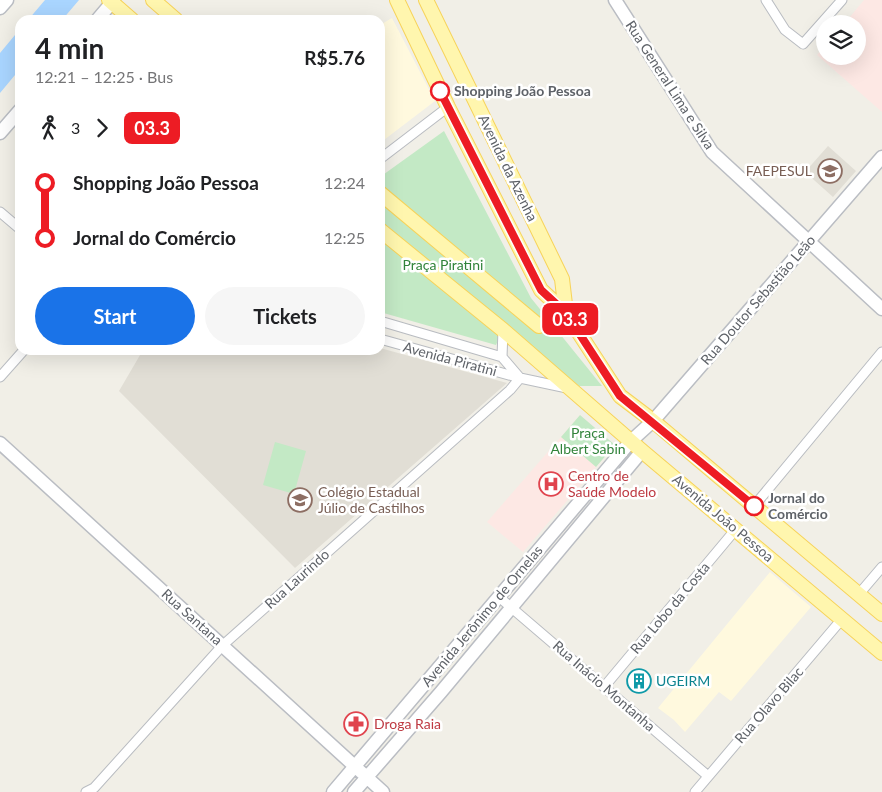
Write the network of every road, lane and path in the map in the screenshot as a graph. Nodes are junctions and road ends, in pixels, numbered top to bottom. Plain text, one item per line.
1 (7, 0) edge
2 (153, 0) edge
3 (397, 0) edge
4 (426, 0) edge
5 (615, 0) edge
6 (766, 0) edge
7 (842, 0) edge
8 (112, 1) edge
9 (0, 8) edge
10 (101, 15) edge
11 (127, 15) edge
12 (170, 15) edge
13 (448, 107) junction
14 (15, 116) edge
15 (0, 134) edge
16 (385, 155) edge
17 (882, 157) edge
18 (385, 197) edge
19 (0, 212) edge
20 (15, 225) edge
21 (385, 234) edge
22 (808, 242) junction
23 (882, 309) edge
24 (566, 313) junction
25 (385, 322) edge
26 (503, 330) junction
27 (385, 340) edge
28 (882, 352) edge
29 (20, 355) edge
30 (502, 357) junction
31 (0, 377) edge
32 (520, 378) junction
33 (569, 388) junction
34 (653, 420) junction
35 (631, 441) junction
36 (0, 443) edge
37 (642, 451) junction
38 (754, 506) junction
39 (567, 516) junction
40 (579, 525) junction
41 (736, 529) junction
42 (882, 567) edge
43 (860, 594) junction
44 (499, 597) junction
45 (511, 606) junction
46 (882, 614) edge
47 (842, 619) junction
48 (223, 645) junction
49 (882, 653) edge
50 (428, 680) junction
51 (604, 687) junction
52 (441, 692) junction
53 (355, 766) junction
54 (708, 776) junction
55 (367, 777) junction
56 (93, 791) edge
57 (333, 792) edge
58 (354, 792) edge
59 (383, 792) edge
60 (695, 792) edge

1 - 9 street
2 - 12 main road
3 - 13 main road, Avenida da Azenha
4 - 24 main road, Avenida da Azenha
5 - 22 street, Rua General Lima e Silva
6 - 7 street
8 - 10 street
8 - 11 main road
13 - 16 street
13 - 24 main road, Avenida da Azenha
14 - 15 street
17 - 22 street, Rua Doutor Sebastião Leão
18 - 24 main road
19 - 20 street
21 - 26 main road, Avenida João Pessoa
22 - 23 street, Rua General Lima e Silva
22 - 34 street, Rua Doutor Sebastião Leão
24 - 34 main road, Avenida da Azenha
25 - 30 street, Avenida Piratini
26 - 30 street, Avenida Piratini
26 - 33 main road, Avenida João Pessoa
27 - 32 street, Avenida Piratini
28 - 38 street
29 - 31 street
30 - 32 street, Avenida Piratini
32 - 33 street, Avenida Piratini
32 - 48 street, Rua Laurindo
33 - 35 main road, Avenida João Pessoa
34 - 35 street, Rua Doutor Sebastião Leão
34 - 38 main road
35 - 37 main road, Avenida João Pessoa
35 - 39 street, Avenida Jerônimo de Ornelas
36 - 48 street, Rua Santana
37 - 40 street, Avenida Jerônimo de Ornelas
37 - 41 main road, Avenida João Pessoa
38 - 43 main road
39 - 40 street
39 - 44 street, Avenida Jerônimo de Ornelas
40 - 45 street, Avenida Jerônimo de Ornelas
41 - 47 main road, Avenida João Pessoa
41 - 51 street, Rua Lobo da Costa
42 - 43 street
43 - 46 main road
44 - 45 street, Rua Inácio Montanha
44 - 50 street, Avenida Jerônimo de Ornelas
45 - 51 street, Rua Inácio Montanha
45 - 52 street, Avenida Jerônimo de Ornelas
47 - 49 main road, Avenida João Pessoa
47 - 54 street, Rua Olavo Bilac
48 - 53 street, Rua Santana
48 - 56 street, Rua Laurindo
50 - 52 street
50 - 53 street, Avenida Jerônimo de Ornelas
51 - 54 street, Rua Inácio Montanha
52 - 55 street, Avenida Jerônimo de Ornelas
53 - 55 street, Rua Santana
53 - 57 street, Avenida Jerônimo de Ornelas
54 - 60 street, Rua Olavo Bilac
55 - 58 street, Avenida Jerônimo de Ornelas
55 - 59 street, Rua Santana

